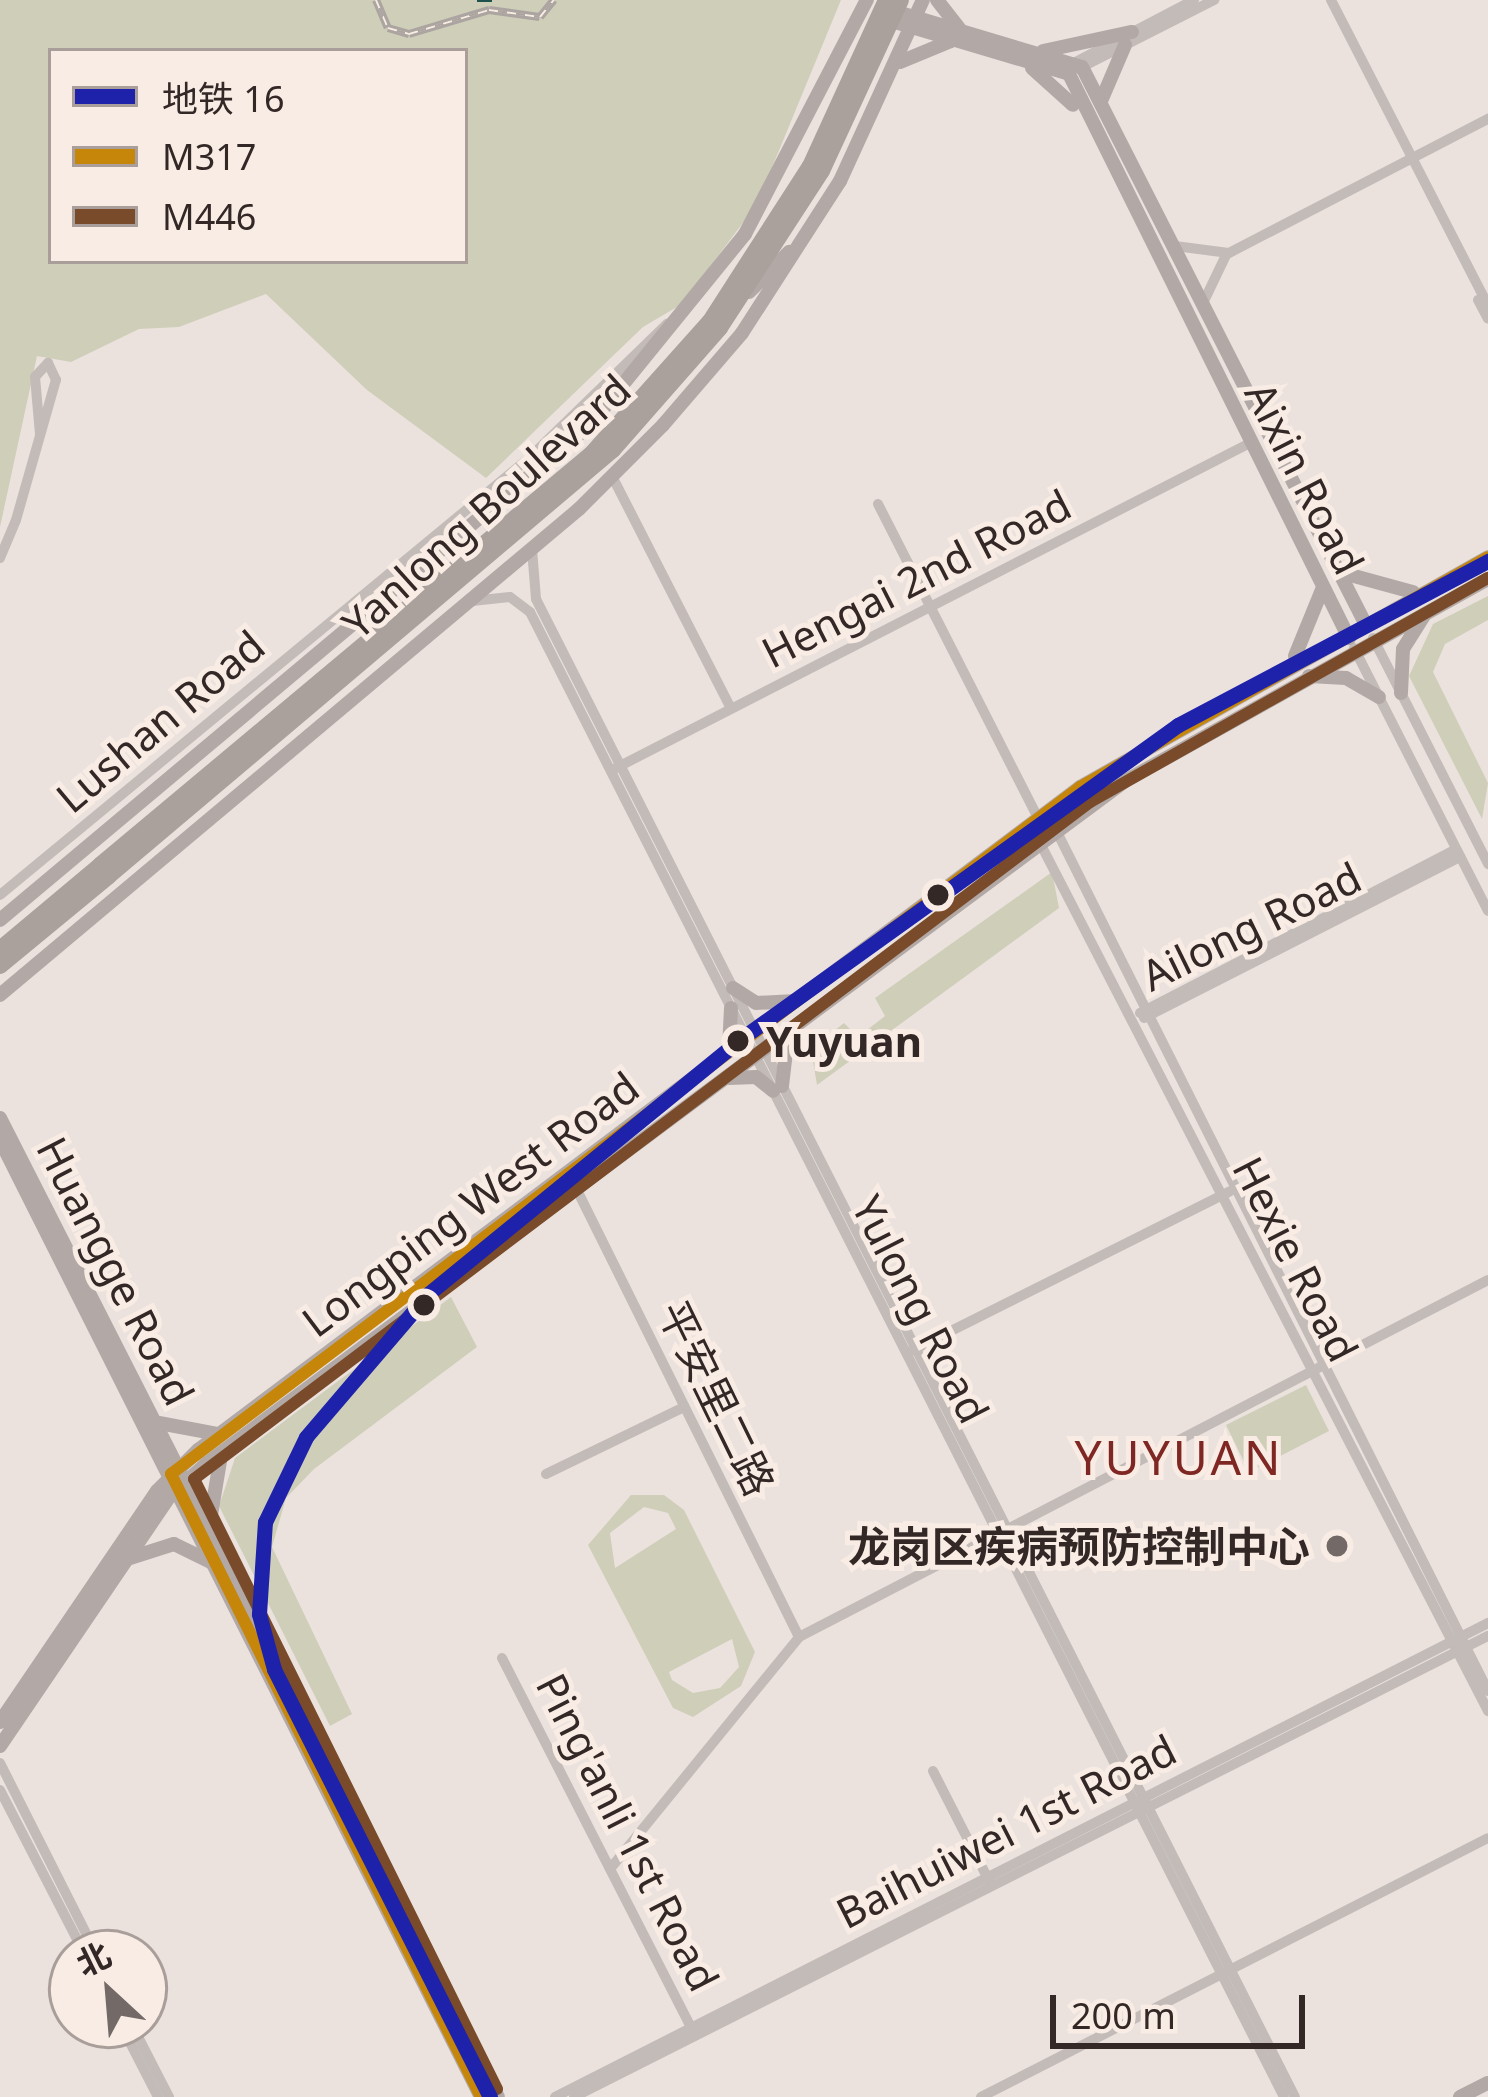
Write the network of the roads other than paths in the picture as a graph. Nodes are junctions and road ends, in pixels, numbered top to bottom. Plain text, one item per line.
1 (886, 0) edge
2 (901, 0) edge
3 (923, 0) edge
4 (937, 0) edge
5 (1194, 0) edge
6 (1214, 0) edge
7 (1331, 0) edge
8 (866, 3) edge
9 (914, 22) junction
10 (962, 36) junction
11 (1129, 38) junction
12 (1029, 51) junction
13 (1012, 56) junction
14 (896, 65) junction
15 (839, 68) junction
16 (1074, 68) junction
17 (886, 87) junction
18 (1102, 106) junction
19 (1488, 119) edge
20 (1089, 126) junction
21 (1410, 158) junction
22 (816, 169) junction
23 (758, 212) junction
24 (807, 234) junction
25 (1173, 244) junction
26 (1229, 253) junction
27 (736, 296) junction
28 (1204, 305) junction
29 (1488, 306) edge
30 (686, 316) junction
31 (1488, 320) edge
32 (40, 434) junction
33 (1250, 443) junction
34 (613, 478) junction
35 (878, 504) dead end
36 (532, 549) junction
37 (1488, 557) edge
38 (0, 559) edge
39 (1343, 578) junction
40 (1488, 579) edge
41 (1324, 590) junction
42 (1424, 590) junction
43 (469, 602) junction
44 (931, 607) junction
45 (1434, 607) junction
46 (1365, 622) junction
47 (1346, 632) junction
48 (1373, 638) junction
49 (1354, 648) junction
50 (1284, 665) junction
51 (1298, 677) junction
52 (1401, 693) junction
53 (1379, 697) junction
54 (731, 709) junction
55 (615, 768) junction
56 (1038, 818) junction
57 (90, 822) junction
58 (1058, 829) junction
59 (101, 836) junction
60 (1483, 842) edge
61 (1040, 843) junction
62 (1458, 853) junction
63 (1488, 864) edge
64 (104, 870) junction
65 (0, 895) edge
66 (1488, 911) edge
67 (1, 920) edge
68 (0, 948) edge
69 (37, 964) junction
70 (0, 966) edge
71 (733, 988) junction
72 (0, 994) edge
73 (801, 996) junction
74 (731, 1008) junction
75 (1142, 1015) junction
76 (794, 1026) junction
77 (750, 1034) junction
78 (727, 1052) junction
79 (759, 1052) junction
80 (718, 1082) junction
81 (778, 1088) junction
82 (0, 1118) edge
83 (0, 1140) edge
84 (576, 1188) junction
85 (1229, 1191) junction
86 (530, 1200) junction
87 (541, 1215) junction
88 (1488, 1280) edge
89 (911, 1351) junction
90 (1318, 1366) junction
91 (297, 1386) junction
92 (684, 1408) junction
93 (154, 1418) junction
94 (222, 1432) junction
95 (225, 1450) junction
96 (546, 1474) dead end
97 (179, 1477) junction
98 (1000, 1526) junction
99 (214, 1532) junction
100 (126, 1562) junction
101 (217, 1566) junction
102 (1488, 1623) edge
103 (1488, 1636) edge
104 (799, 1637) junction
105 (1459, 1644) junction
106 (502, 1658) dead end
107 (1488, 1691) edge
108 (1488, 1711) edge
109 (0, 1722) edge
110 (0, 1746) edge
111 (0, 1763) edge
112 (934, 1772) dead end
113 (0, 1790) edge
114 (1141, 1805) junction
115 (1488, 1838) edge
116 (610, 1869) junction
117 (990, 1882) junction
118 (72, 1929) edge
119 (84, 1929) edge
120 (1226, 1972) junction
121 (693, 2032) junction
122 (133, 2049) edge
123 (144, 2049) edge
124 (1488, 2083) edge
125 (158, 2097) edge
126 (169, 2097) edge
127 (481, 2097) edge
128 (498, 2097) edge
129 (555, 2097) edge
130 (574, 2097) edge
131 (981, 2097) edge
132 (1284, 2097) edge
133 (1295, 2097) edge
134 (1460, 2097) edge

1 - 22 highway, Yanlong Boulevard, bridge
2 - 22 highway, Yanlong Boulevard, bridge
3 - 9 main road
4 - 10 main road
5 - 11 street
6 - 11 street
7 - 21 street
8 - 9 main road
8 - 15 main road
9 - 10 main road
9 - 14 main road
10 - 12 main road
10 - 13 main road
10 - 14 main road
11 - 12 main road
11 - 16 street
11 - 18 main road
12 - 16 main road
13 - 16 main road
13 - 20 main road
14 - 17 main road
15 - 17 main road
15 - 23 main road
16 - 18 main road, Aixin Road
16 - 20 main road, Aixin Road
17 - 24 main road
18 - 25 main road, Aixin Road
19 - 21 street
20 - 33 main road, Aixin Road
21 - 26 street
21 - 29 street
21 - 31 street
22 - 27 highway, Yanlong Boulevard
23 - 27 main road
23 - 30 main road
24 - 27 main road
24 - 34 main road
25 - 26 street
25 - 28 main road, Aixin Road
26 - 28 street
27 - 64 highway, Yanlong Boulevard
28 - 39 main road, Aixin Road
30 - 57 street, Lushan Road
30 - 59 main road
32 - 32 street
32 - 38 street
33 - 41 main road, Aixin Road
33 - 44 street, Hengai 2nd Road
34 - 36 main road
34 - 54 street
35 - 44 street
36 - 43 main road
36 - 55 street, Yulong Road
37 - 42 main road, Longping West Road
39 - 41 main road
39 - 42 main road
39 - 46 main road, Aixin Road
40 - 45 main road, Longping West Road
41 - 47 main road, Aixin Road
41 - 50 main road
42 - 46 main road, Longping West Road
43 - 55 street, Yulong Road
43 - 69 main road
44 - 54 street, Hengai 2nd Road
44 - 56 street
45 - 48 main road, Longping West Road
45 - 52 main road
46 - 47 main road, Longping West Road
46 - 48 main road, Aixin Road
47 - 49 main road, Aixin Road
47 - 50 main road, Longping West Road
48 - 49 main road, Longping West Road
48 - 52 street, Aixin Road
49 - 51 main road, Longping West Road
49 - 53 street, Aixin Road
50 - 56 main road, Longping West Road
51 - 53 main road
51 - 58 main road, Longping West Road
52 - 60 street, Aixin Road
53 - 62 street, Aixin Road
54 - 55 street, Hengai 2nd Road
55 - 71 street, Yulong Road
55 - 74 street, Yulong Road
56 - 73 main road, Longping West Road
57 - 59 street
57 - 65 street, Lushan Road
58 - 61 main road, Longping West Road
58 - 75 street, Hexie Road
59 - 67 main road
60 - 63 street, Aixin Road
61 - 75 street, Hexie Road
61 - 76 main road, Longping West Road
62 - 66 street, Aixin Road
62 - 75 street, Ailong Road
64 - 68 highway, Yanlong Boulevard, bridge
64 - 70 highway, Yanlong Boulevard, bridge
68 - 69 main road
69 - 72 main road
71 - 73 main road
71 - 77 street, Yulong Road
73 - 77 main road, Longping West Road
74 - 77 street, Yulong Road
74 - 78 main road
75 - 85 street, Hexie Road
76 - 79 main road, Longping West Road
76 - 81 main road
77 - 78 main road, Longping West Road
77 - 79 street, Yulong Road
78 - 86 main road, Longping West Road
79 - 80 main road, Longping West Road
79 - 81 street, Yulong Road
80 - 81 main road
80 - 84 main road, Longping West Road
81 - 89 street, Yulong Road
82 - 93 main road, Huangge Road
83 - 97 main road, Huangge Road
84 - 87 main road, Longping West Road
84 - 92 street, 平安里二路
85 - 89 street
85 - 90 street, Hexie Road
86 - 87 main road
86 - 91 main road, Longping West Road
87 - 91 main road, Longping West Road
88 - 90 street
89 - 98 street, Yulong Road
90 - 98 street
90 - 105 street, Hexie Road
91 - 94 main road, Longping West Road
91 - 95 main road, Longping West Road
92 - 96 street
92 - 104 street, 平安里二路
93 - 94 main road
93 - 97 main road, Huangge Road
94 - 97 main road, Longping West Road
95 - 97 main road, Longping West Road
95 - 99 main road
97 - 99 main road, Huangge Road
97 - 100 main road, Longping West Road
97 - 101 main road, Huangge Road
97 - 109 main road, Longping West Road
98 - 104 street
98 - 114 street, Yulong Road
99 - 128 main road, Huangge Road
100 - 101 main road
100 - 110 main road, Longping West Road
101 - 127 main road, Huangge Road
102 - 105 street, Baihuiwei 1st Road
103 - 105 street, Baihuiwei 1st Road
104 - 116 street
105 - 107 street, Hexie Road
105 - 108 street, Hexie Road
105 - 114 street, Baihuiwei 1st Road
106 - 116 street, Ping'anli 1st Road
111 - 119 street
112 - 117 street
113 - 118 street
114 - 117 street, Baihuiwei 1st Road
114 - 120 street, Yulong Road
115 - 120 street
116 - 121 street, Ping'anli 1st Road
117 - 121 street, Baihuiwei 1st Road
120 - 131 street
120 - 132 street, Yulong Road
120 - 133 street, Yulong Road
121 - 129 street, Baihuiwei 1st Road
121 - 130 street, Baihuiwei 1st Road
122 - 125 street
123 - 126 street
124 - 134 main road

